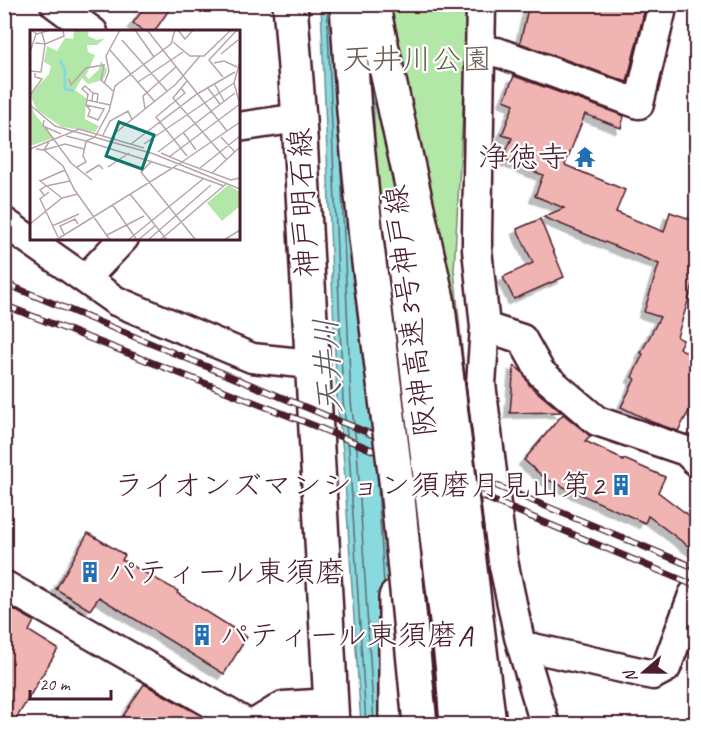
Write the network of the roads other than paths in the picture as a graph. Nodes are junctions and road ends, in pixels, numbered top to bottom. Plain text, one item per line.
1 (55, 4) edge
2 (290, 4) edge
3 (481, 4) edge
4 (663, 4) edge
5 (366, 9) edge
6 (90, 30) edge
7 (481, 53) junction
8 (299, 118) junction
9 (240, 127) edge
10 (4, 222) edge
11 (122, 240) edge
12 (85, 279) junction
13 (484, 327) junction
14 (311, 364) junction
15 (696, 460) edge
16 (397, 488) junction
17 (4, 585) edge
18 (693, 596) dead end
19 (522, 647) junction
20 (331, 714) edge
21 (248, 724) edge
22 (254, 724) edge
23 (396, 724) edge
24 (420, 724) edge
25 (457, 724) edge
26 (489, 724) edge
27 (545, 724) edge

1 - 6 street
2 - 8 main road, 神戸明石線
3 - 7 street
4 - 7 street
5 - 16 main road, 阪神高速3号神戸線, bridge
5 - 25 main road, 阪神高速3号神戸線, bridge
5 - 26 main road, bridge
7 - 13 street
8 - 9 street
8 - 14 main road, 神戸明石線
10 - 12 street
11 - 12 street
12 - 14 street
13 - 15 street
13 - 19 street
14 - 20 main road, 神戸明石線
16 - 23 main road, bridge
16 - 24 main road, 阪神高速3号神戸線, bridge
17 - 21 street
18 - 19 street
19 - 27 street
20 - 22 street

